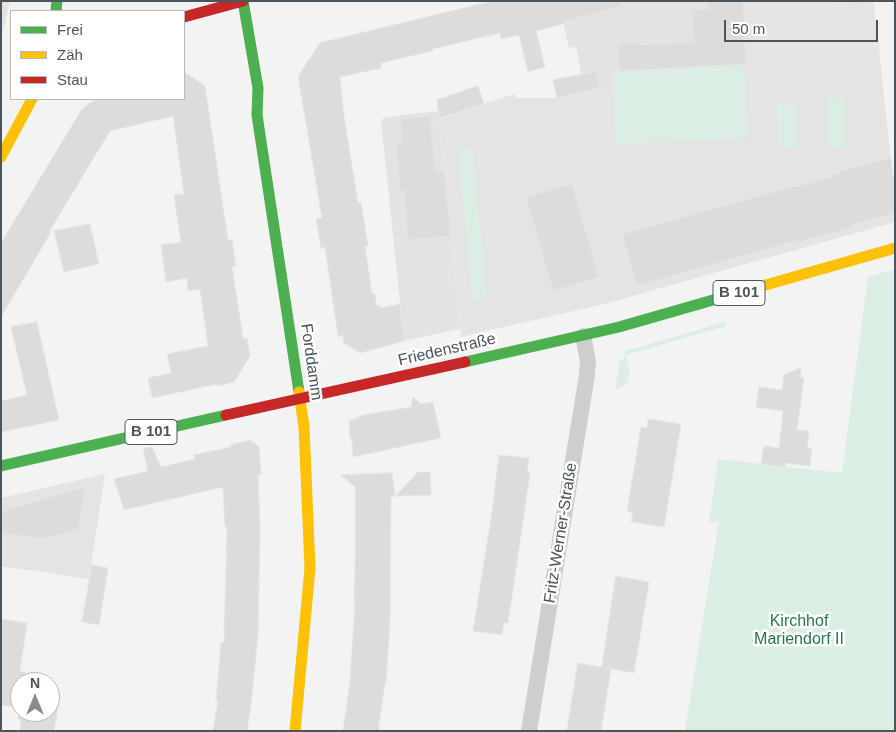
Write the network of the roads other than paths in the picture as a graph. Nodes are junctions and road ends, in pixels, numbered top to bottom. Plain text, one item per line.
1 (243, 1) edge
2 (185, 17) edge
3 (31, 100) edge
4 (1, 157) edge
5 (895, 248) edge
6 (582, 336) junction
7 (300, 399) junction
8 (1, 466) edge
9 (295, 731) edge
10 (529, 731) edge

1 - 2 main road
1 - 7 main road, Forddamm
3 - 4 main road
5 - 6 main road, Friedenstraße / B 101
6 - 7 main road, Friedenstraße / B 101
6 - 10 street, Fritz-Werner-Straße
7 - 8 main road, Friedenstraße / B 101
7 - 9 main road, Forddamm

